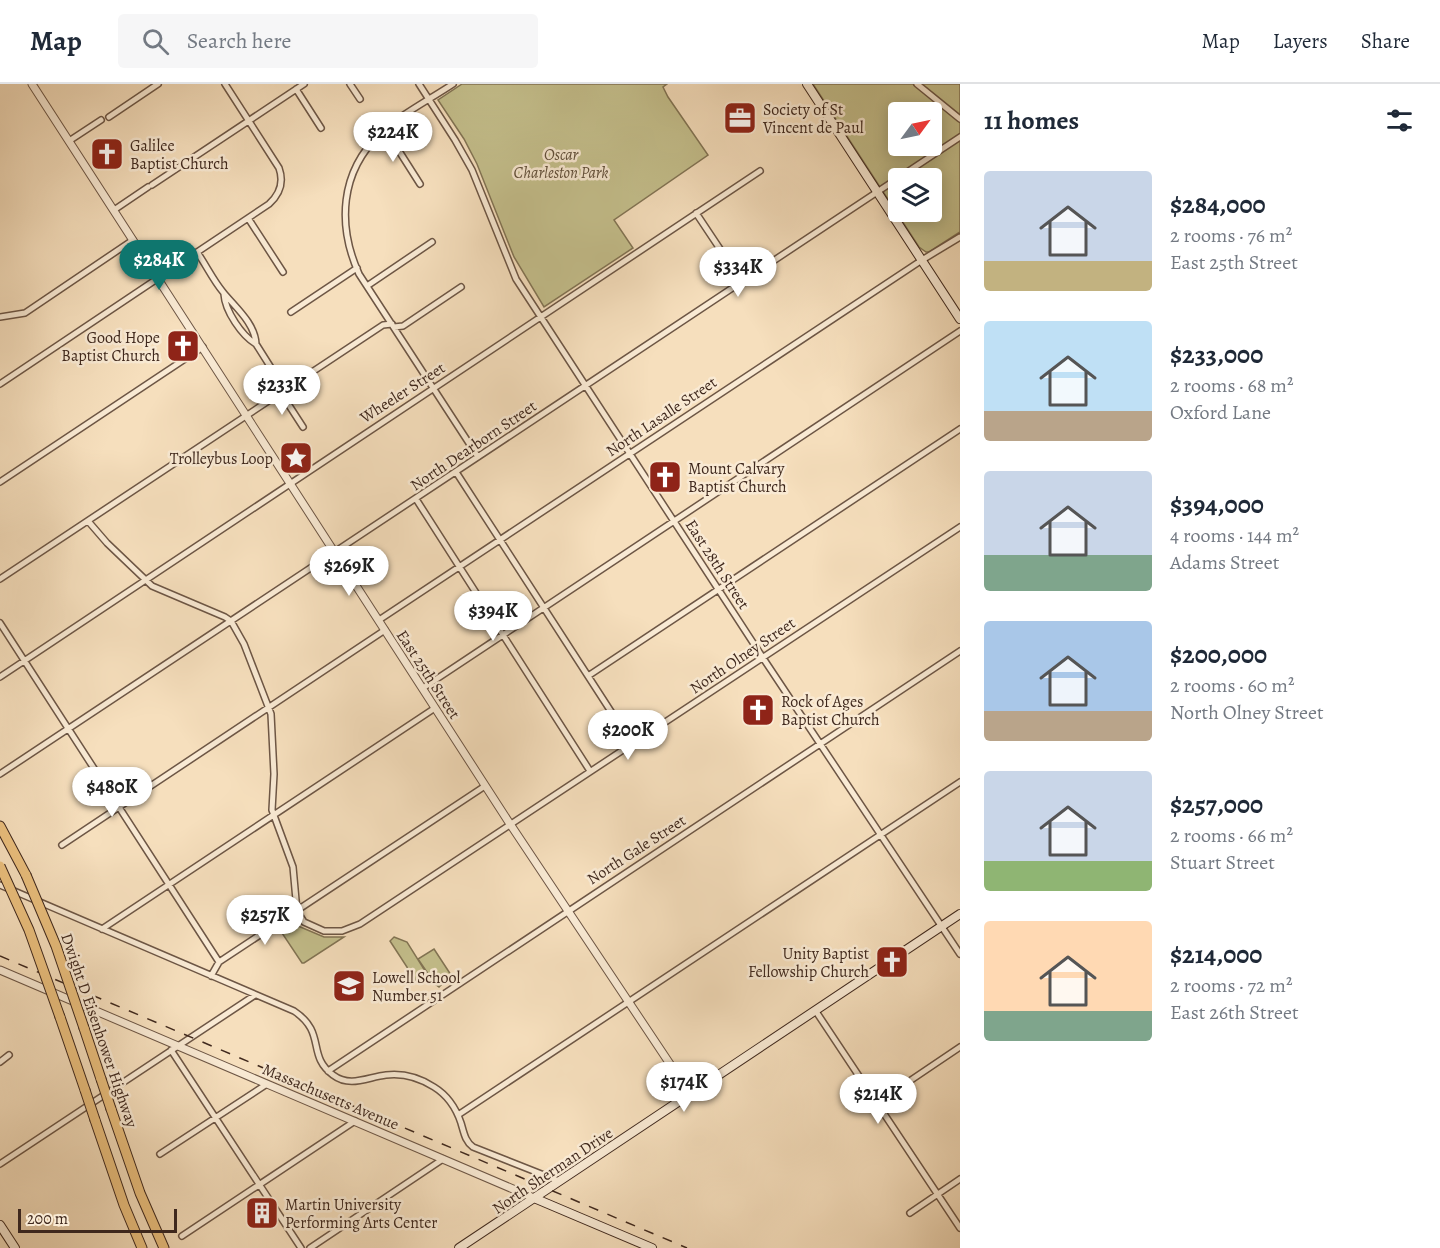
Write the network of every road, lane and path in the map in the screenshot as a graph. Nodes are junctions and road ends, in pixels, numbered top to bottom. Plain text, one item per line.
1 (32, 84) edge
2 (158, 84) edge
3 (225, 84) edge
4 (304, 84) edge
5 (350, 84) edge
6 (419, 84) edge
7 (453, 84) edge
8 (807, 84) edge
9 (918, 84) edge
10 (296, 89) junction
11 (360, 99) dead end
12 (429, 100) junction
13 (109, 117) dead end
14 (960, 119) edge
15 (101, 120) dead end
16 (249, 121) junction
17 (321, 128) dead end
18 (385, 129) junction
19 (960, 137) edge
20 (69, 141) junction
21 (760, 171) dead end
22 (420, 183) dead end
23 (877, 192) junction
24 (114, 210) junction
25 (696, 213) junction
26 (248, 218) junction
27 (960, 237) edge
28 (133, 240) junction
29 (432, 242) dead end
30 (197, 252) junction
31 (922, 260) junction
32 (357, 268) junction
33 (283, 272) dead end
34 (158, 278) junction
35 (742, 282) junction
36 (367, 286) junction
37 (461, 287) dead end
38 (224, 294) junction
39 (291, 312) dead end
40 (0, 317) edge
41 (541, 317) junction
42 (960, 319) edge
43 (393, 326) junction
44 (960, 332) edge
45 (256, 344) junction
46 (203, 347) junction
47 (0, 384) edge
48 (586, 385) junction
49 (434, 388) junction
50 (283, 391) junction
51 (247, 415) junction
52 (303, 426) dead end
53 (960, 429) edge
54 (631, 453) junction
55 (478, 457) junction
56 (456, 472) junction
57 (0, 482) edge
58 (290, 483) junction
59 (416, 499) junction
60 (88, 521) junction
61 (674, 521) junction
62 (960, 527) edge
63 (500, 539) junction
64 (336, 552) junction
65 (459, 567) junction
66 (0, 579) edge
67 (145, 580) junction
68 (718, 589) junction
69 (544, 608) junction
70 (379, 620) junction
71 (231, 621) junction
72 (0, 623) edge
73 (385, 630) junction
74 (503, 635) junction
75 (960, 651) edge
76 (763, 657) junction
77 (24, 660) junction
78 (588, 676) junction
79 (0, 677) edge
80 (423, 688) junction
81 (269, 707) junction
82 (435, 708) junction
83 (68, 729) junction
84 (632, 744) junction
85 (820, 744) junction
86 (590, 771) junction
87 (0, 774) edge
88 (960, 782) edge
89 (485, 786) junction
90 (119, 807) junction
91 (274, 815) junction
92 (510, 824) junction
93 (1, 826) edge
94 (881, 834) junction
95 (62, 844) dead end
96 (0, 866) edge
97 (0, 885) edge
98 (169, 885) junction
99 (297, 911) junction
100 (567, 911) junction
101 (960, 914) edge
102 (942, 926) junction
103 (102, 929) junction
104 (960, 954) edge
105 (219, 962) junction
106 (0, 970) edge
107 (211, 976) junction
108 (255, 995) junction
109 (628, 1002) junction
110 (815, 1010) junction
111 (960, 1047) edge
112 (175, 1048) junction
113 (9, 1055) dead end
114 (0, 1062) edge
115 (328, 1071) junction
116 (267, 1084) junction
117 (690, 1094) junction
118 (877, 1103) junction
119 (458, 1115) junction
120 (216, 1118) junction
121 (355, 1121) junction
122 (160, 1154) dead end
123 (443, 1158) junction
124 (0, 1164) edge
125 (960, 1179) edge
126 (559, 1181) junction
127 (260, 1185) junction
128 (938, 1193) junction
129 (534, 1198) junction
130 (910, 1213) dead end
131 (0, 1225) edge
132 (960, 1227) edge
133 (182, 1236) dead end
134 (15, 1248) edge
135 (142, 1248) edge
136 (164, 1248) edge
137 (301, 1248) edge
138 (309, 1248) edge
139 (459, 1248) edge
140 (652, 1248) edge

1 - 20 street, East 25th Street
2 - 13 street
3 - 16 street
4 - 10 street
5 - 11 street
6 - 12 street, East 28th Street
7 - 12 street
8 - 23 main road
9 - 14 street
10 - 16 street
10 - 17 street
12 - 18 street
12 - 41 street, East 28th Street
15 - 20 street
16 - 24 street
16 - 26 street
18 - 22 street
18 - 32 street
19 - 23 street, North Dearborn Street
20 - 24 street, East 25th Street
21 - 25 street, Wheeler Street
23 - 31 main road
23 - 35 street, North Dearborn Street
24 - 28 street, East 25th Street
25 - 35 street
25 - 41 street, Wheeler Street
26 - 30 street
26 - 33 street
27 - 31 street, North Lasalle Street
28 - 34 street, East 25th Street
28 - 40 street
29 - 36 street
30 - 34 street
30 - 38 street
31 - 42 main road
31 - 54 street, North Lasalle Street
32 - 36 street
32 - 39 street
34 - 46 street, East 25th Street
34 - 47 street
35 - 48 street, North Dearborn Street
36 - 43 street
37 - 43 street
38 - 45 street
38 - 45 street
41 - 48 street, East 28th Street
41 - 49 street, Wheeler Street
43 - 49 street
43 - 50 street
44 - 61 street
45 - 50 street
46 - 51 street, East 25th Street
46 - 57 street
48 - 54 street, East 28th Street
48 - 55 street, North Dearborn Street
49 - 55 street
49 - 58 street, Wheeler Street
50 - 51 street
50 - 52 street
51 - 58 street, East 25th Street
51 - 60 street
53 - 68 street
54 - 61 street, East 28th Street
54 - 63 street, North Lasalle Street
55 - 56 street, North Dearborn Street
56 - 59 street, North Dearborn Street
56 - 63 street
58 - 64 street, East 25th Street
58 - 67 street, Wheeler Street
59 - 64 street, North Dearborn Street
59 - 65 street
60 - 66 street
60 - 67 street
61 - 68 street, East 28th Street
61 - 69 street
62 - 76 street, North Olney Street
63 - 65 street, North Lasalle Street
63 - 69 street
64 - 70 street, East 25th Street
64 - 71 street, North Dearborn Street
65 - 70 street, North Lasalle Street
65 - 74 street
67 - 71 street
67 - 77 street, Wheeler Street
68 - 76 street, East 28th Street
68 - 78 street
69 - 74 street
69 - 78 street
70 - 73 street, East 25th Street
71 - 81 street
71 - 83 street, North Dearborn Street
72 - 77 street
73 - 80 street, East 25th Street
73 - 81 street
74 - 80 street
74 - 86 street
75 - 85 street, North Gale Street
76 - 84 street, North Olney Street
76 - 85 street, East 28th Street
77 - 79 street, Wheeler Street
77 - 83 street
78 - 84 street
80 - 82 street, East 25th Street
81 - 90 street
81 - 91 street
82 - 89 street, East 25th Street
82 - 91 street
83 - 87 street, North Dearborn Street
83 - 90 street
84 - 86 street, North Olney Street
85 - 94 street, East 28th Street
85 - 100 street, North Gale Street
86 - 92 street, North Olney Street
88 - 94 street
89 - 92 street, East 25th Street
89 - 99 street
90 - 95 street
90 - 98 street
91 - 98 street
91 - 99 street
92 - 99 street, North Olney Street
92 - 100 street, East 25th Street
93 - 136 highway, Dwight D Eisenhower Highway, bridge
94 - 102 street, East 28th Street
94 - 109 street
96 - 135 highway, Dwight D Eisenhower Highway, bridge
97 - 103 street
98 - 103 street
98 - 105 street
99 - 105 street
100 - 109 street, East 25th Street
100 - 115 street, North Gale Street
101 - 102 main road, North Sherman Drive
102 - 104 street, East 28th Street
102 - 110 main road, North Sherman Drive
103 - 107 street
105 - 107 street
106 - 112 street, Massachusetts Avenue
107 - 108 street
108 - 112 street
108 - 115 street
109 - 117 street, East 25th Street
109 - 119 street
110 - 117 main road, North Sherman Drive
110 - 118 street
111 - 118 street
112 - 116 street, Massachusetts Avenue
112 - 120 street
112 - 124 street
113 - 114 street
115 - 119 street
116 - 120 street
116 - 121 street, Massachusetts Avenue
117 - 126 main road, North Sherman Drive
118 - 128 street
119 - 126 street
120 - 122 street
120 - 127 street
121 - 123 street, Massachusetts Avenue
121 - 127 street
123 - 129 street, Massachusetts Avenue
123 - 138 street
125 - 128 street
126 - 129 main road, North Sherman Drive
127 - 133 street
127 - 137 street
128 - 130 street
128 - 132 street
129 - 139 main road, North Sherman Drive
129 - 140 main road, Massachusetts Avenue
131 - 134 main road

